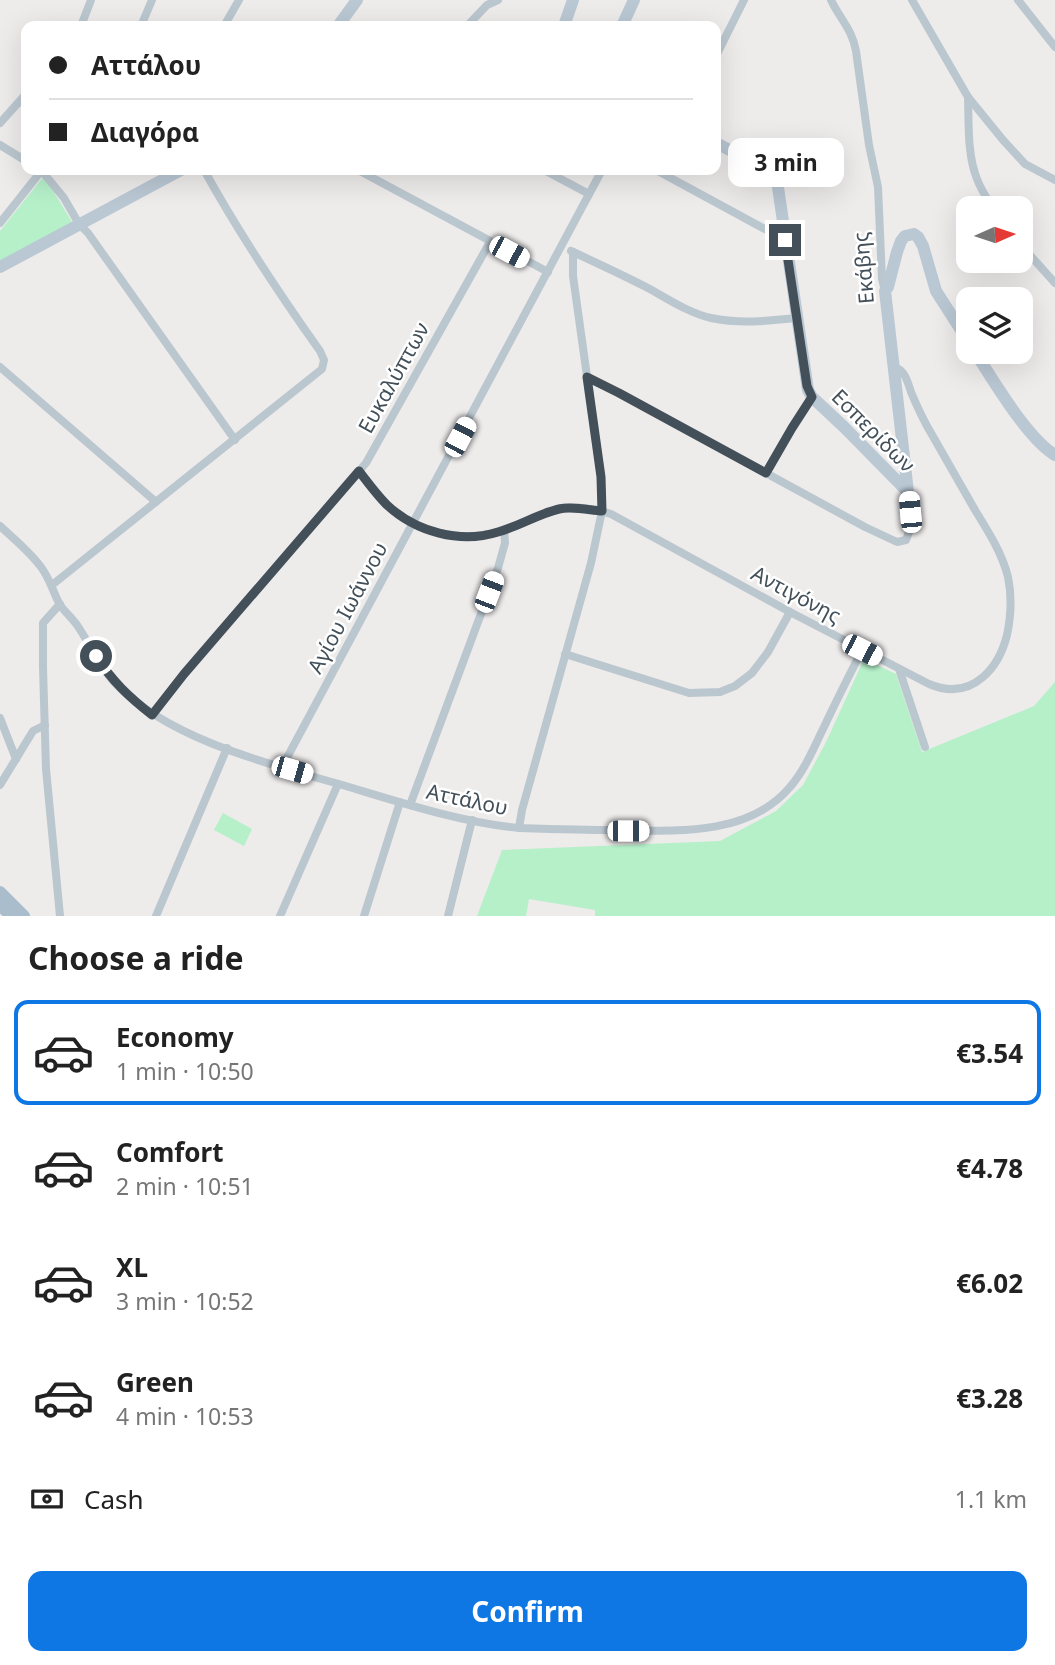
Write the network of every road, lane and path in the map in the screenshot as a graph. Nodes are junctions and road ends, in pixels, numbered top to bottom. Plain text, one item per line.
1 (91, 0) edge
2 (152, 0) edge
3 (239, 0) edge
4 (357, 0) edge
5 (498, 0) edge
6 (573, 0) edge
7 (634, 0) edge
8 (831, 0) edge
9 (912, 0) edge
10 (1018, 0) edge
11 (741, 2) edge
12 (82, 21) edge
13 (143, 21) edge
14 (227, 21) edge
15 (342, 21) edge
16 (472, 21) edge
17 (566, 21) edge
18 (624, 21) edge
19 (726, 35) junction
20 (721, 36) edge
21 (721, 46) edge
22 (1055, 47) edge
23 (968, 97) junction
24 (21, 99) edge
25 (0, 122) edge
26 (0, 145) edge
27 (721, 146) edge
28 (21, 158) edge
29 (37, 175) edge
30 (45, 175) edge
31 (172, 175) edge
32 (207, 175) edge
33 (367, 175) edge
34 (553, 175) edge
35 (599, 175) edge
36 (665, 175) edge
37 (1055, 180) edge
38 (589, 194) junction
39 (986, 196) edge
40 (0, 223) edge
41 (79, 224) junction
42 (785, 240) junction
43 (490, 242) junction
44 (562, 247) junction
45 (573, 252) junction
46 (1033, 258) edge
47 (0, 267) edge
48 (548, 272) junction
49 (1055, 283) edge
50 (885, 292) junction
51 (797, 318) junction
52 (956, 322) edge
53 (983, 364) edge
54 (0, 367) edge
55 (895, 367) junction
56 (587, 377) junction
57 (812, 397) junction
58 (234, 440) junction
59 (1055, 455) edge
60 (359, 471) junction
61 (766, 473) junction
62 (908, 492) junction
63 (156, 502) junction
64 (602, 511) junction
65 (414, 524) junction
66 (0, 526) edge
67 (504, 530) junction
68 (52, 586) junction
69 (60, 604) junction
70 (790, 612) junction
71 (862, 650) junction
72 (565, 654) junction
73 (900, 669) junction
74 (152, 715) junction
75 (0, 718) edge
76 (45, 725) junction
77 (925, 747) dead end
78 (227, 748) junction
79 (16, 759) junction
80 (282, 767) junction
81 (338, 784) junction
82 (0, 785) edge
83 (400, 802) junction
84 (410, 805) junction
85 (472, 820) junction
86 (519, 828) junction
87 (0, 892) edge
88 (0, 905) edge
89 (11, 916) edge
90 (24, 916) edge
91 (60, 916) edge
92 (156, 916) edge
93 (280, 916) edge
94 (364, 916) edge
95 (448, 916) edge

1 - 12 street
2 - 13 street
3 - 14 street
4 - 15 street
5 - 16 street
6 - 17 street
7 - 18 street
8 - 50 street, Εκάβης
9 - 23 street
10 - 22 street
11 - 19 street
19 - 20 street
19 - 21 street
23 - 37 street
23 - 39 street
24 - 25 street
26 - 28 street
27 - 42 street
29 - 40 street
30 - 41 street
31 - 41 street
32 - 58 street
33 - 43 street
34 - 38 street
35 - 38 street, Αγίου Ιωάννου
36 - 42 street
38 - 44 street, Αγίου Ιωάννου
41 - 47 street
41 - 58 street
42 - 51 street
43 - 48 street
43 - 60 street, Ευκαλύπτων
44 - 45 street
44 - 48 street, Αγίου Ιωάννου
45 - 51 street
45 - 56 street
46 - 49 street
48 - 65 street, Αγίου Ιωάννου
50 - 52 street
50 - 55 street, Εκάβης
51 - 57 street
53 - 59 street
54 - 63 street
55 - 62 street, Εκάβης
55 - 73 street, Αντιγόνης
56 - 61 street
56 - 64 street
57 - 61 street
57 - 62 street, Εσπερίδων
58 - 63 street
60 - 65 street, Αντιγόνης
60 - 74 street, Ευκαλύπτων
61 - 62 street, Εκάβης
63 - 68 street
64 - 67 street, Αντιγόνης
64 - 70 street, Αντιγόνης
64 - 72 street
65 - 67 street, Αντιγόνης
65 - 80 street, Αγίου Ιωάννου
66 - 68 street, Αττάλου
67 - 84 street
68 - 69 street, Αττάλου
69 - 74 street, Αττάλου
69 - 76 street
70 - 71 street, Αντιγόνης
70 - 72 street
71 - 73 street, Αντιγόνης
71 - 86 street, Αττάλου
72 - 86 street
73 - 77 street
74 - 78 street, Αττάλου
75 - 79 street
76 - 79 street
76 - 91 street
78 - 80 street, Αττάλου
78 - 92 street
79 - 82 street
80 - 81 street, Αττάλου
81 - 83 street, Αττάλου
81 - 93 street
83 - 84 street, Αττάλου
83 - 94 street
84 - 85 street, Αττάλου
85 - 86 street, Αττάλου
85 - 95 street
87 - 90 main road
88 - 89 main road

